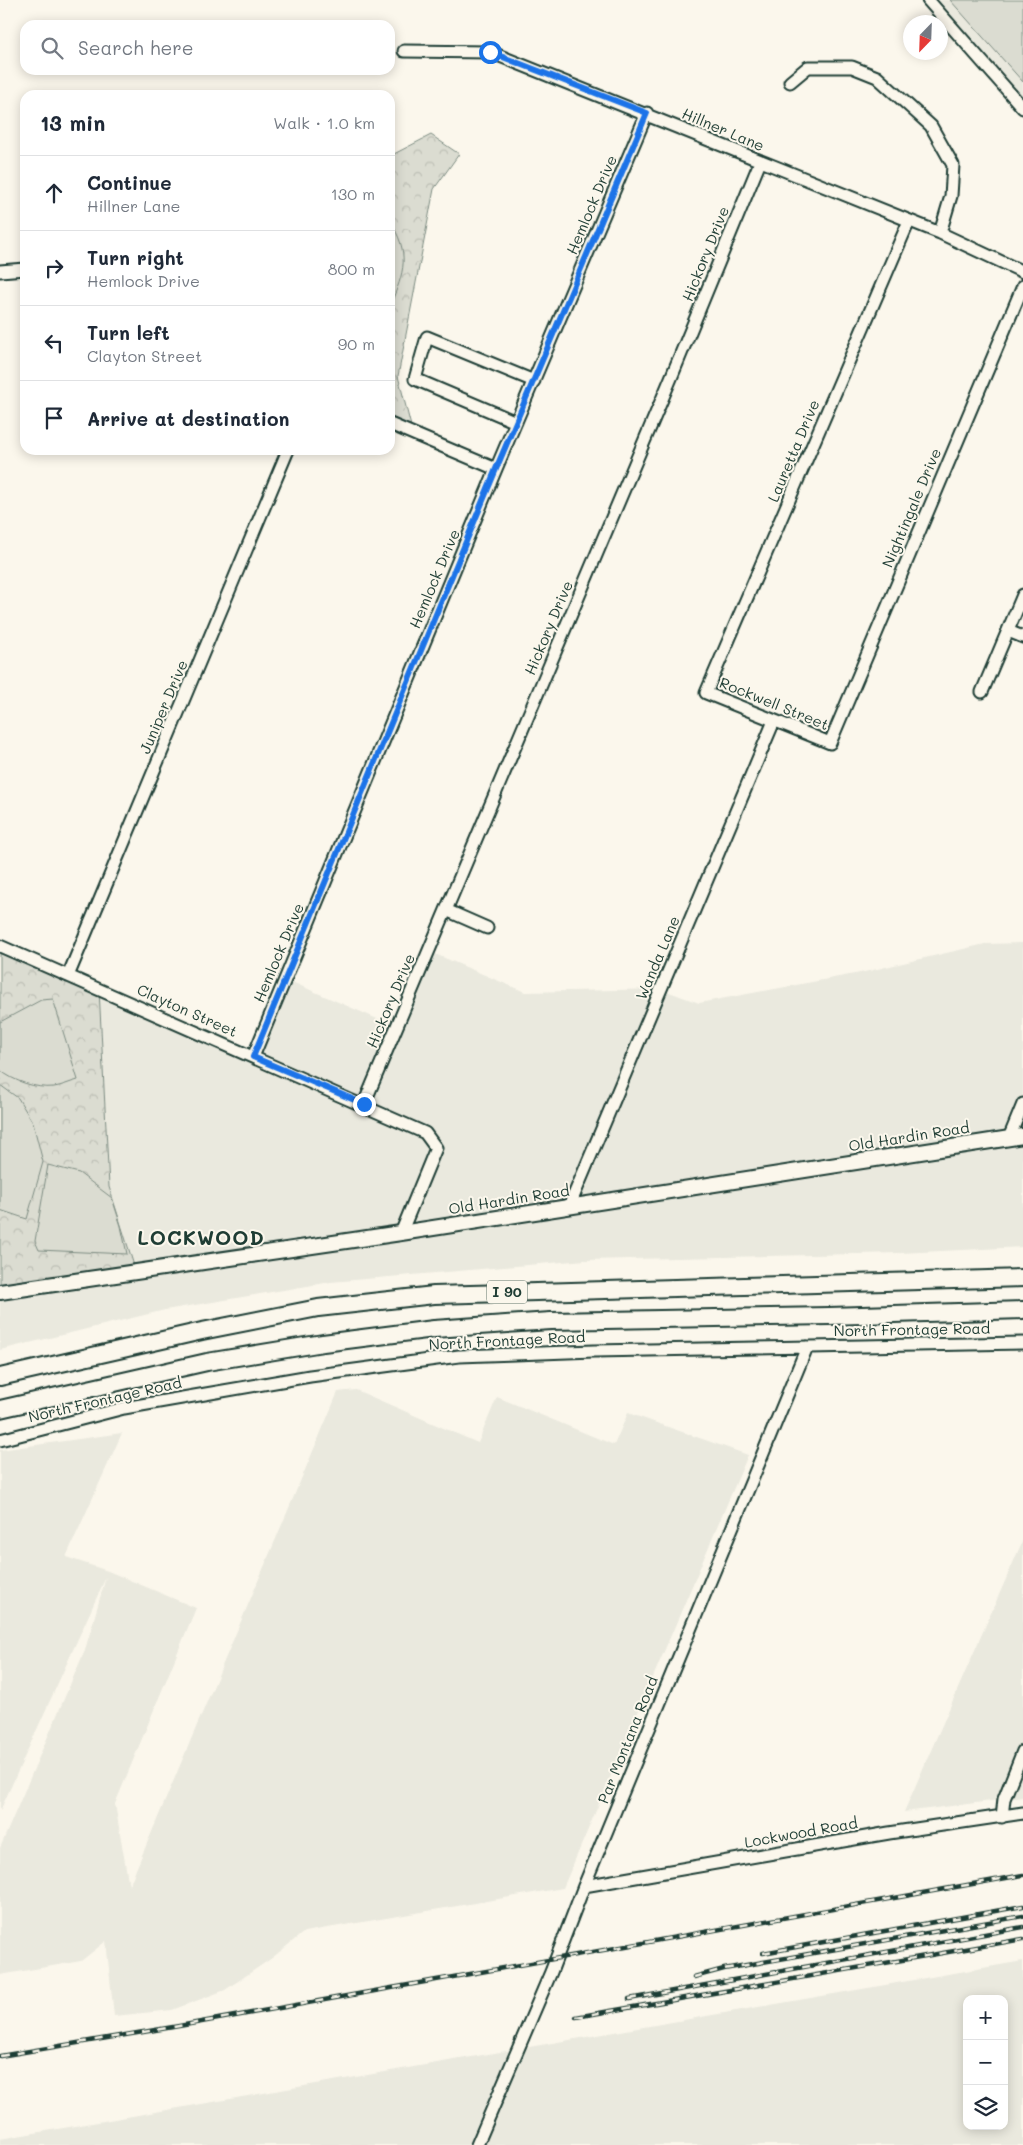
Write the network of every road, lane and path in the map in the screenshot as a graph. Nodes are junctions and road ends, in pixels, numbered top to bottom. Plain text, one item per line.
1 (928, 0) edge
2 (404, 51) dead end
3 (790, 82) dead end
4 (1023, 108) edge
5 (647, 113) junction
6 (760, 162) junction
7 (909, 221) junction
8 (940, 233) junction
9 (20, 269) edge
10 (0, 271) edge
11 (1023, 272) edge
12 (1023, 286) edge
13 (534, 381) junction
14 (516, 422) junction
15 (395, 426) edge
16 (286, 455) edge
17 (496, 469) junction
18 (1023, 595) edge
19 (1008, 631) junction
20 (1023, 637) edge
21 (706, 692) joint
22 (982, 692) dead end
23 (774, 721) junction
24 (830, 743) joint
25 (446, 910) junction
26 (487, 928) dead end
27 (0, 946) edge
28 (68, 976) junction
29 (253, 1057) junction
30 (364, 1104) junction
31 (1023, 1104) edge
32 (1023, 1136) edge
33 (1009, 1138) junction
34 (569, 1207) junction
35 (401, 1233) junction
36 (1023, 1278) edge
37 (0, 1292) edge
38 (1023, 1310) edge
39 (1023, 1343) edge
40 (807, 1346) junction
41 (0, 1377) edge
42 (0, 1409) edge
43 (0, 1440) edge
44 (1023, 1751) edge
45 (1023, 1813) edge
46 (1002, 1816) junction
47 (584, 1886) junction
48 (476, 2145) edge

1 - 4 street
2 - 5 street, Hillner Lane
3 - 8 street
5 - 6 street, Hillner Lane
5 - 13 street, Hemlock Drive
6 - 7 street, Hillner Lane
6 - 25 street, Hickory Drive
7 - 8 street, Hillner Lane
7 - 21 street, Lauretta Drive
8 - 11 street, Hillner Lane
9 - 10 street
12 - 24 street, Nightingale Drive
13 - 14 street, Hemlock Drive
13 - 14 street
14 - 17 street, Hemlock Drive
15 - 17 street
16 - 28 street, Juniper Drive
17 - 29 street, Hemlock Drive
18 - 19 street
19 - 20 street
19 - 22 street
21 - 23 street, Rockwell Street
23 - 24 street, Rockwell Street
23 - 34 street, Wanda Lane
25 - 26 street
25 - 30 street, Hickory Drive
27 - 28 street, Clayton Street
28 - 29 street, Clayton Street
29 - 30 street, Clayton Street
30 - 35 street, Clayton Street
31 - 33 street
32 - 33 main road, Old Hardin Road
33 - 34 main road, Old Hardin Road
34 - 35 main road, Old Hardin Road
35 - 37 main road, Old Hardin Road
36 - 41 highway, I 90
38 - 42 highway, I 90
39 - 40 street, North Frontage Road
40 - 43 street, North Frontage Road
40 - 47 street, Par Montana Road
44 - 46 street
45 - 46 street, Lockwood Road
46 - 47 street, Lockwood Road
47 - 48 street, Par Montana Road

